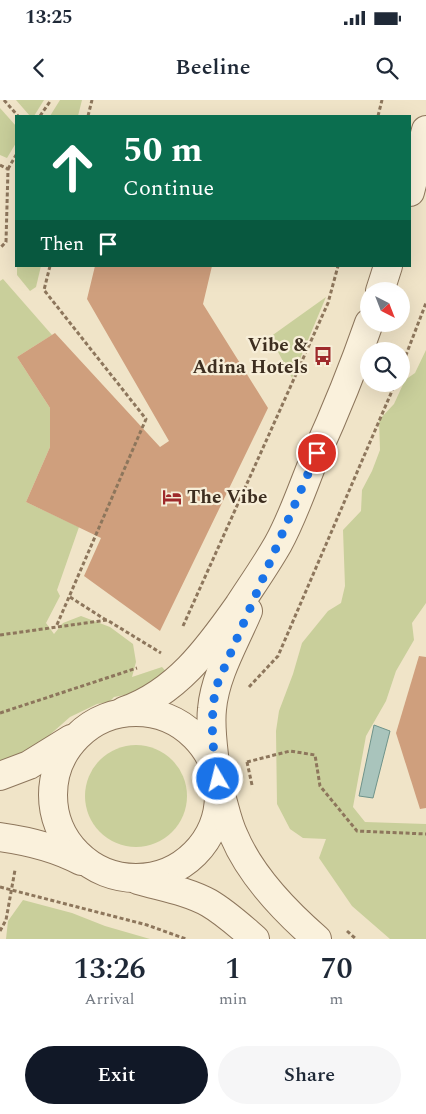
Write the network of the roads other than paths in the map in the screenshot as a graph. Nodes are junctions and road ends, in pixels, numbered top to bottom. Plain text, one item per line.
1 (426, 130) edge
2 (411, 188) edge
3 (388, 267) edge
4 (383, 282) edge
5 (366, 332) edge
6 (278, 544) junction
7 (99, 722) junction
8 (0, 776) edge
9 (218, 779) junction
10 (9, 838) edge
11 (91, 866) junction
12 (131, 879) junction
13 (255, 939) edge
14 (317, 939) edge

1 - 2 street
3 - 4 street
5 - 6 street
6 - 7 street
6 - 9 street
7 - 8 street
7 - 9 street
7 - 11 street
9 - 12 street
9 - 14 street
10 - 11 street
11 - 12 street
12 - 13 street

